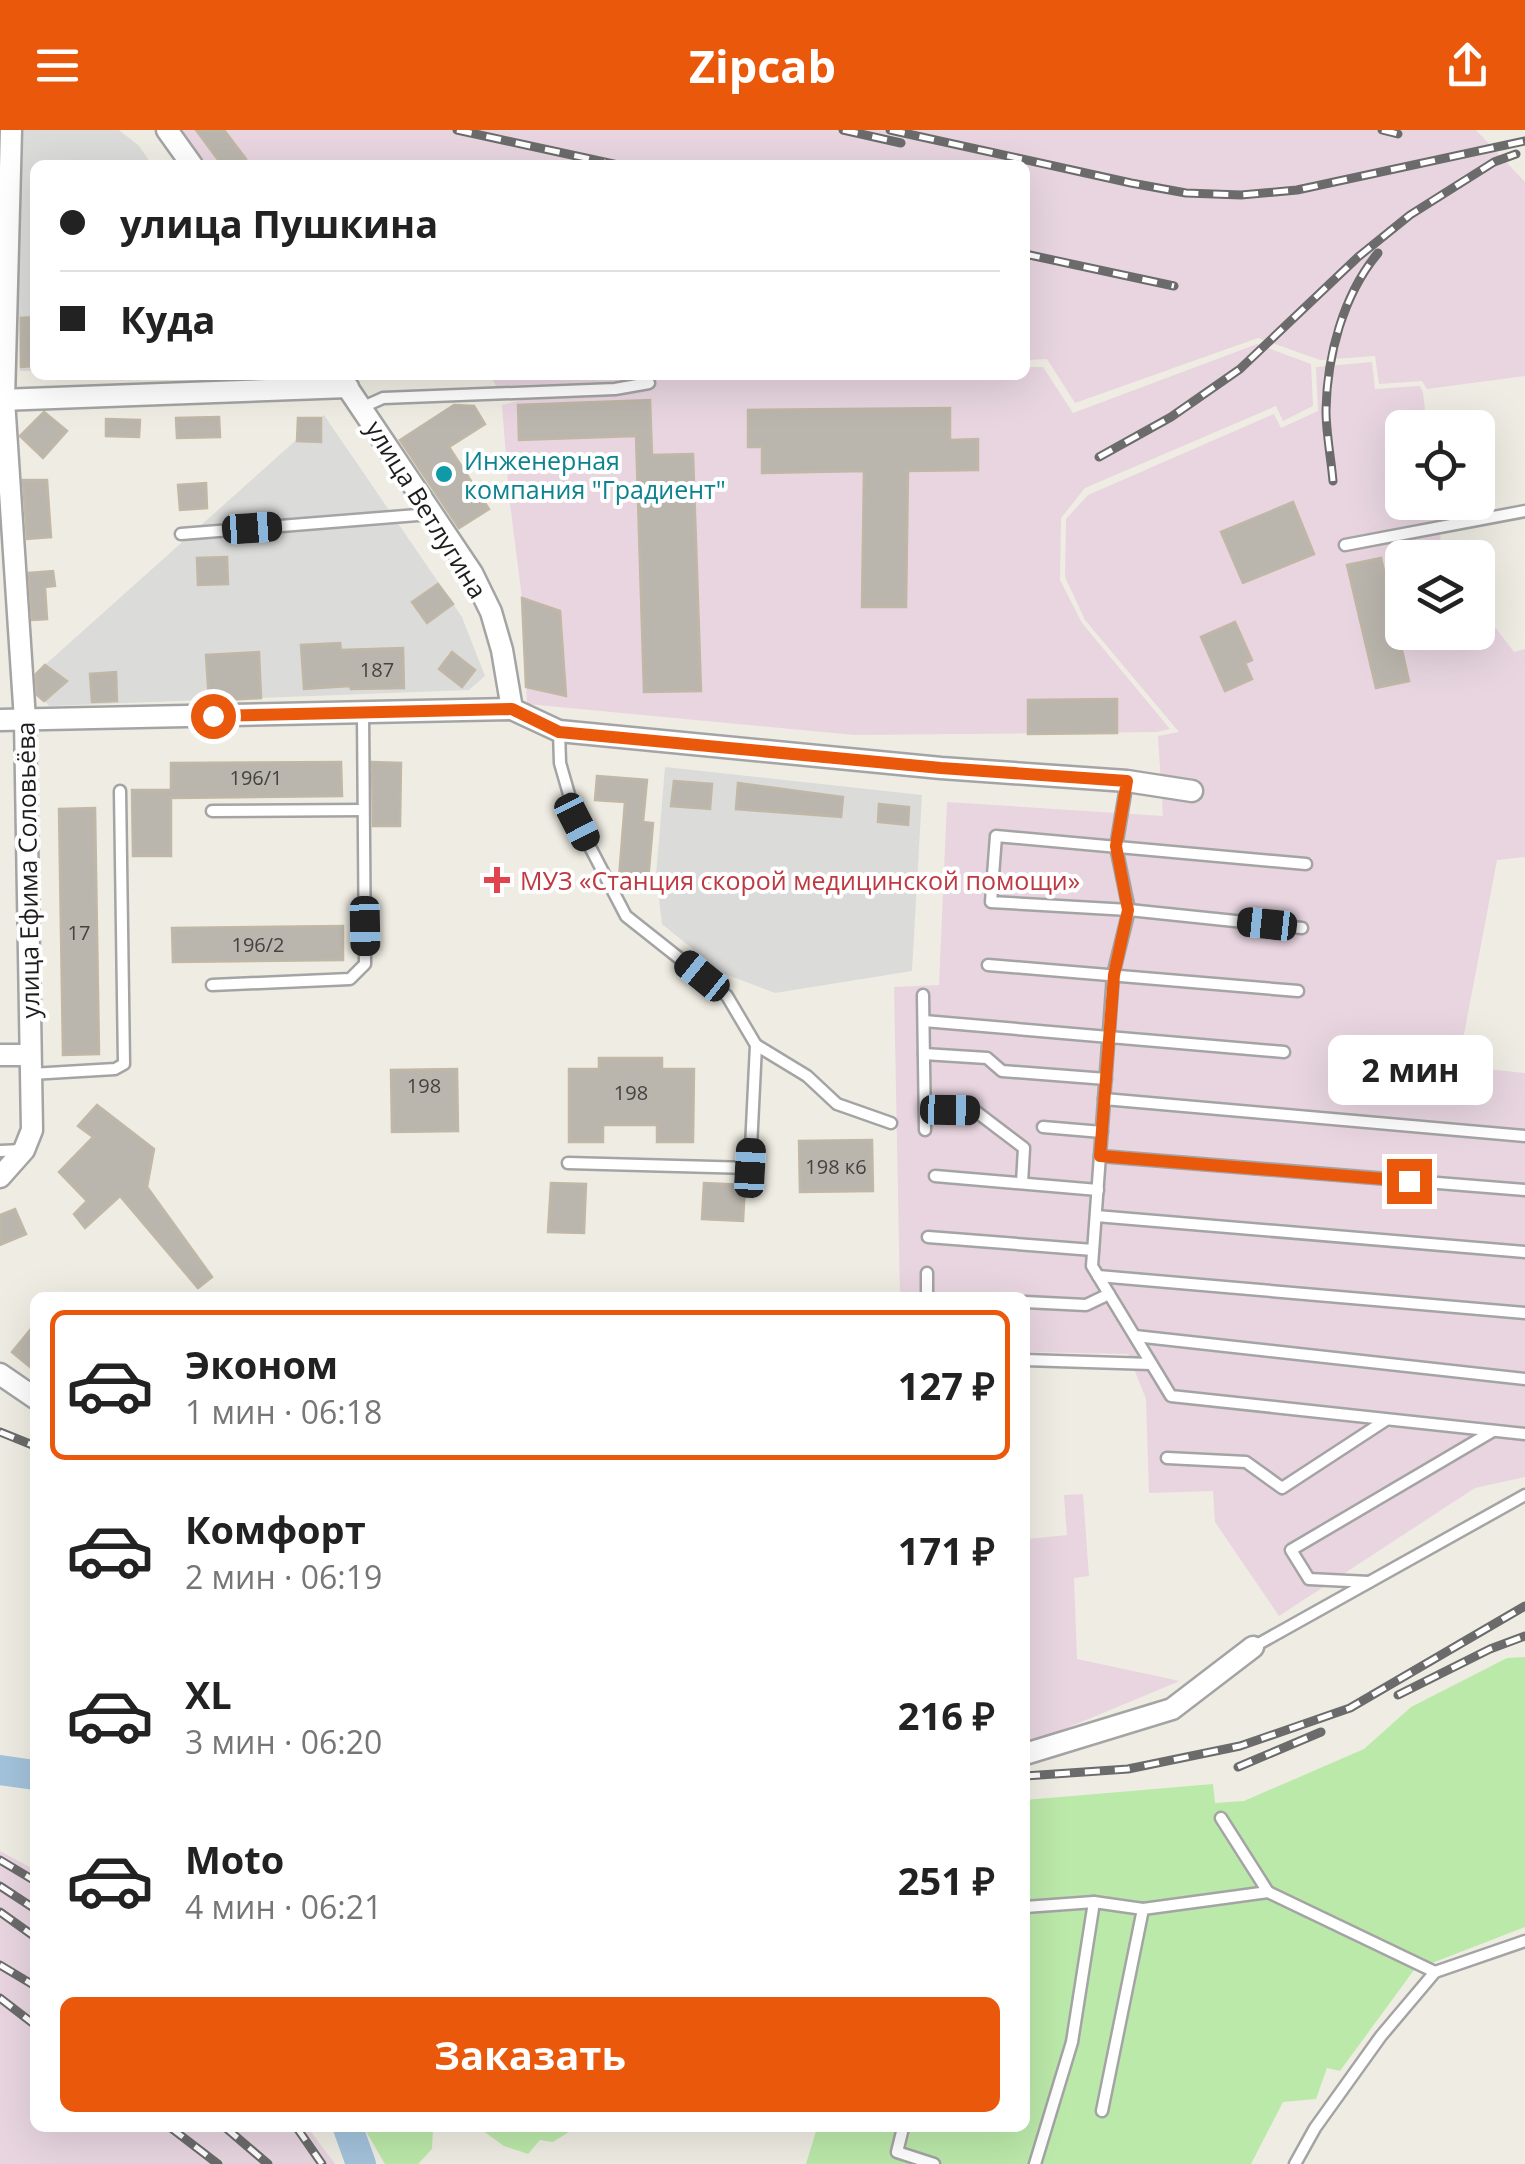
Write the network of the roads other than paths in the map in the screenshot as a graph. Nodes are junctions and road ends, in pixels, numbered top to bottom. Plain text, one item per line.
1 (11, 130) edge
2 (168, 130) edge
3 (189, 160) edge
4 (344, 381) edge
5 (649, 383) dead end
6 (2, 400) edge
7 (363, 407) junction
8 (1525, 511) edge
9 (430, 514) junction
10 (181, 534) dead end
11 (1345, 545) dead end
12 (512, 709) junction
13 (363, 714) junction
14 (0, 720) edge
15 (26, 720) junction
16 (559, 732) junction
17 (1127, 781) junction
18 (120, 791) dead end
19 (1192, 791) dead end
20 (363, 810) junction
21 (212, 812) dead end
22 (1116, 846) junction
23 (1306, 864) dead end
24 (1128, 910) junction
25 (1302, 928) dead end
26 (988, 965) dead end
27 (1114, 975) junction
28 (212, 985) dead end
29 (1298, 991) dead end
30 (923, 995) dead end
31 (924, 1022) junction
32 (1109, 1037) junction
33 (756, 1045) junction
34 (1284, 1052) dead end
35 (924, 1054) junction
36 (0, 1055) edge
37 (30, 1065) junction
38 (1106, 1080) junction
39 (1104, 1099) junction
40 (925, 1110) junction
41 (891, 1123) dead end
42 (1043, 1127) dead end
43 (925, 1130) dead end
44 (1102, 1132) junction
45 (1525, 1136) edge
46 (28, 1140) junction
47 (0, 1151) edge
48 (1100, 1156) junction
49 (568, 1163) dead end
50 (935, 1176) dead end
51 (0, 1178) edge
52 (1022, 1183) junction
53 (1098, 1190) junction
54 (1525, 1190) edge
55 (1096, 1216) junction
56 (928, 1237) dead end
57 (1093, 1250) junction
58 (1525, 1252) edge
59 (927, 1273) dead end
60 (1098, 1276) junction
61 (927, 1292) edge
62 (1109, 1294) junction
63 (1030, 1302) edge
64 (1525, 1313) edge
65 (1134, 1336) junction
66 (1030, 1360) edge
67 (1150, 1364) junction
68 (0, 1374) edge
69 (1525, 1378) edge
70 (30, 1395) edge
71 (1387, 1419) junction
72 (1494, 1431) junction
73 (1525, 1434) edge
74 (1168, 1458) dead end
75 (1525, 1495) edge
76 (1369, 1582) junction
77 (1253, 1647) joint
78 (1030, 1753) edge
79 (1221, 1818) dead end
80 (1268, 1892) junction
81 (1094, 1902) junction
82 (1030, 1907) edge
83 (1143, 1909) junction
84 (1525, 1941) edge
85 (1436, 1972) junction
86 (1102, 2111) dead end
87 (902, 2132) edge
88 (934, 2164) edge
89 (1034, 2164) edge
90 (1295, 2164) edge

1 - 6 street, улица Ефима Соловьёва
2 - 3 street
4 - 6 street
4 - 7 street, улица Ветлугина
5 - 7 lane
6 - 15 street, улица Ефима Соловьёва
7 - 9 street, улица Ветлугина
8 - 11 lane
9 - 10 lane
9 - 12 street, улица Ветлугина
12 - 13 street
12 - 16 street
13 - 15 street
13 - 20 lane
14 - 15 street
15 - 37 street, улица Ефима Соловьёва
16 - 17 street
16 - 33 lane
17 - 19 street
17 - 22 lane
18 - 37 lane
20 - 21 lane
20 - 28 lane
22 - 23 lane
22 - 24 lane
22 - 24 lane
24 - 25 lane
24 - 27 lane
26 - 27 lane
27 - 29 lane
27 - 32 lane
30 - 31 lane
31 - 32 lane
31 - 35 lane
32 - 34 lane
32 - 38 lane
33 - 41 lane
33 - 49 lane
35 - 38 lane
35 - 40 lane
36 - 37 street
37 - 46 street, улица Ефима Соловьёва
38 - 39 lane
39 - 44 lane
39 - 45 lane
40 - 43 lane
40 - 52 lane
42 - 44 lane
44 - 48 lane
46 - 47 lane
46 - 51 street
48 - 53 lane
48 - 54 lane
50 - 52 lane
52 - 53 lane
53 - 55 lane
55 - 57 lane
55 - 58 lane
56 - 57 lane
57 - 60 lane
59 - 61 lane
60 - 62 lane
60 - 64 lane
62 - 63 lane
62 - 65 lane
65 - 67 lane
65 - 69 lane
66 - 67 lane
67 - 71 lane
68 - 70 street
71 - 72 lane
71 - 74 lane
72 - 73 lane
72 - 76 lane
75 - 76 lane
76 - 77 lane
77 - 78 street
79 - 80 lane
80 - 83 lane
80 - 85 lane
81 - 82 lane
81 - 83 lane
81 - 89 lane
83 - 86 lane
84 - 85 lane
85 - 90 lane
87 - 88 lane

